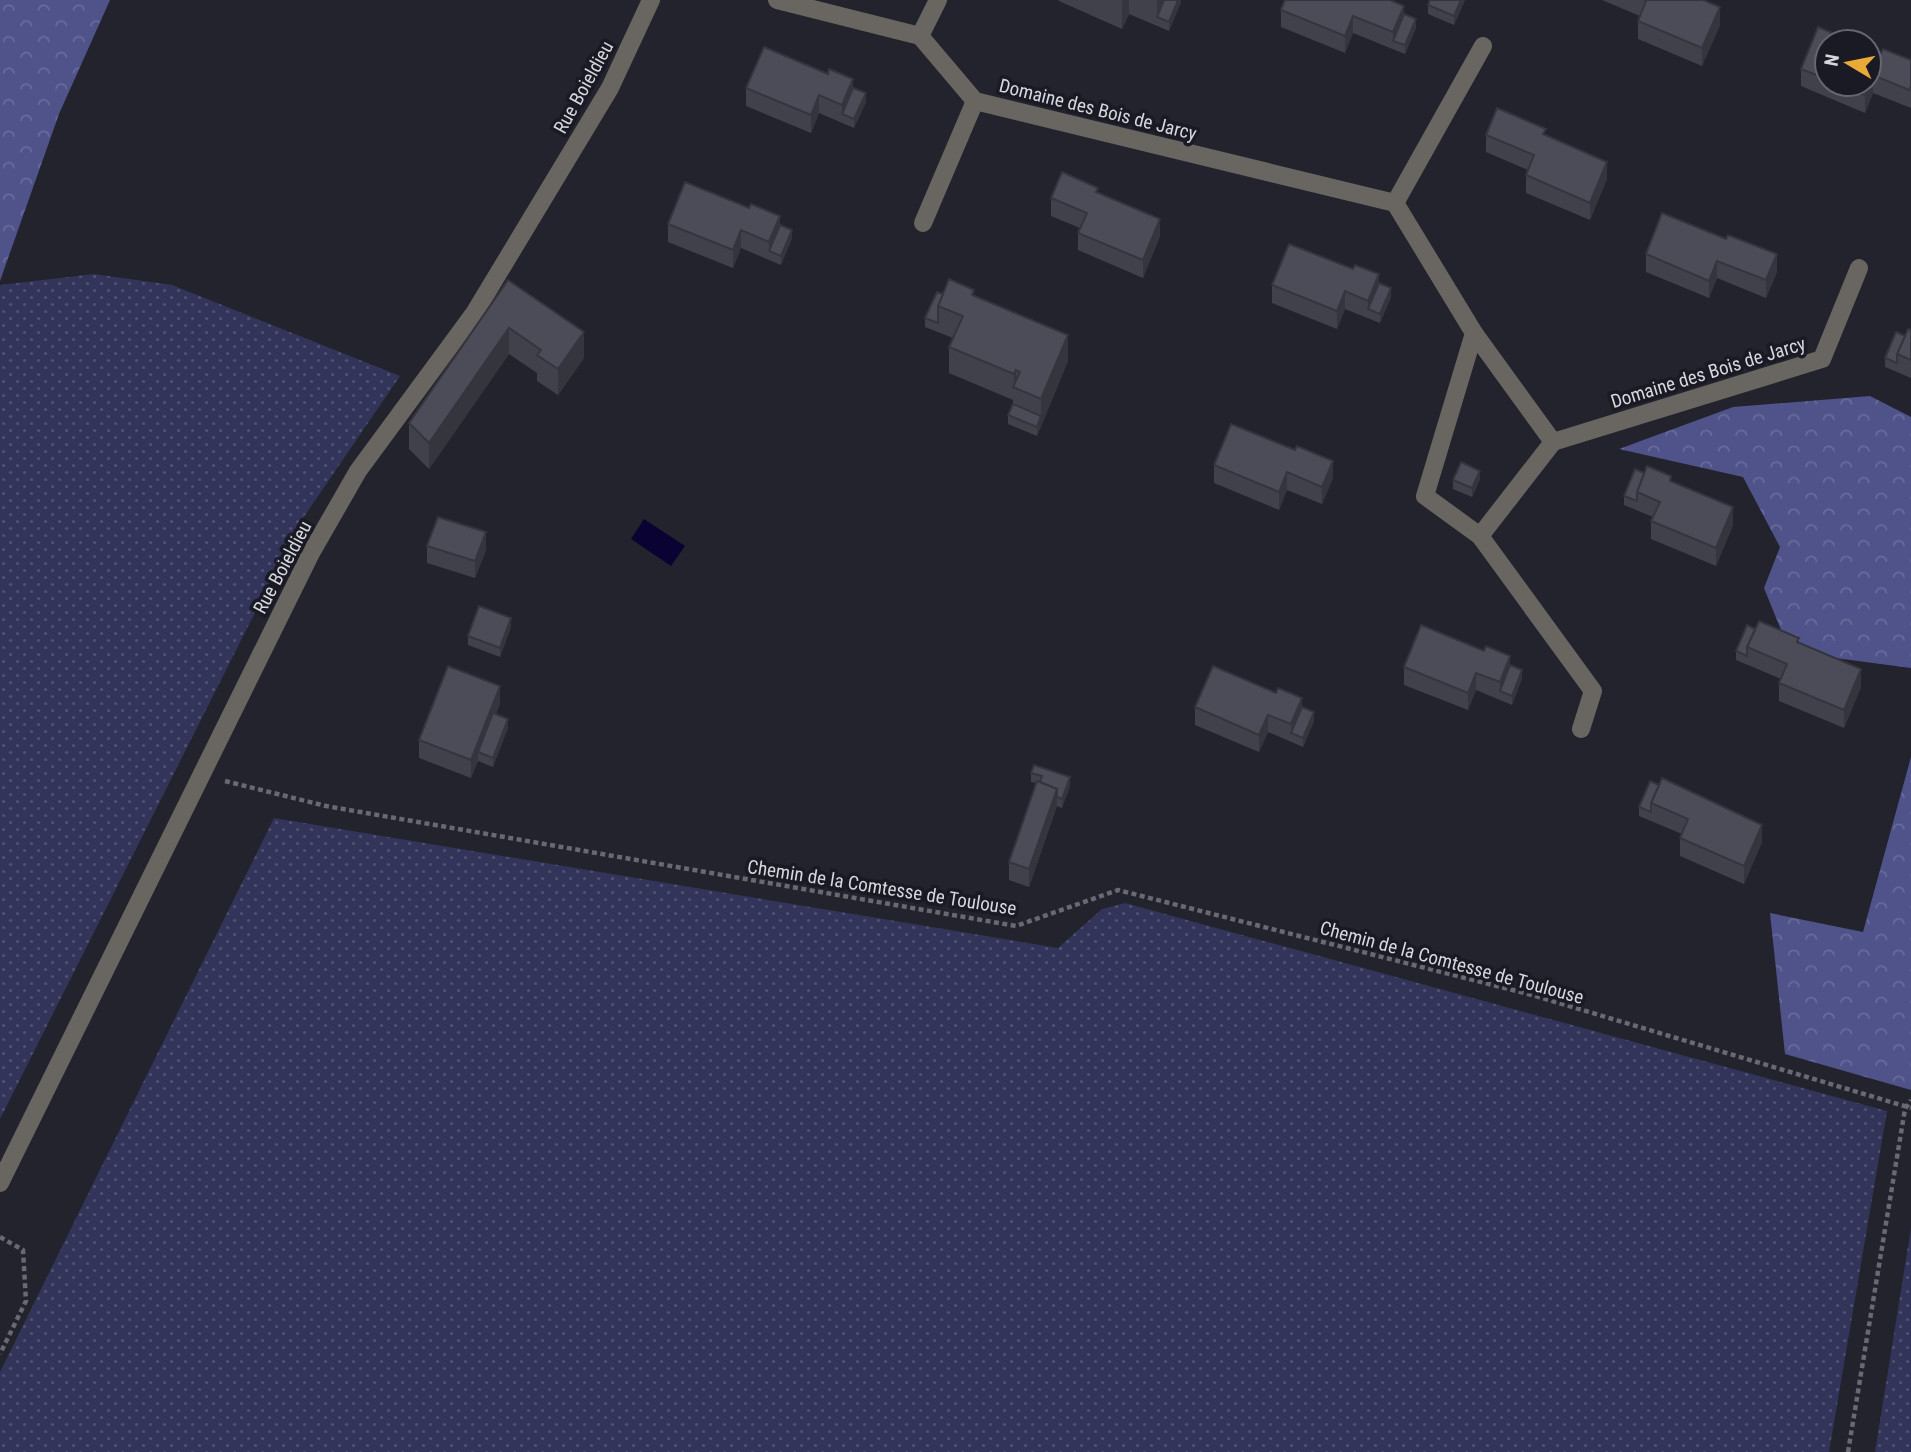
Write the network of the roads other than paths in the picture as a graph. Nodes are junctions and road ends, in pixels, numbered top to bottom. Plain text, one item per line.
1 (651, 0) edge
2 (777, 0) edge
3 (938, 0) edge
4 (920, 36) junction
5 (1483, 46) dead end
6 (975, 101) junction
7 (1395, 203) junction
8 (923, 223) dead end
9 (1859, 268) dead end
10 (1474, 333) junction
11 (1553, 442) junction
12 (1480, 536) junction
13 (1581, 729) dead end
14 (0, 1183) edge

1 - 14 street, Rue Boieldieu
2 - 4 street
3 - 4 street
4 - 6 street, Domaine des Bois de Jarcy
5 - 7 street
6 - 7 street, Domaine des Bois de Jarcy
6 - 8 street
7 - 10 street
9 - 11 street, Domaine des Bois de Jarcy
10 - 11 street
10 - 12 street
11 - 12 street
12 - 13 street

